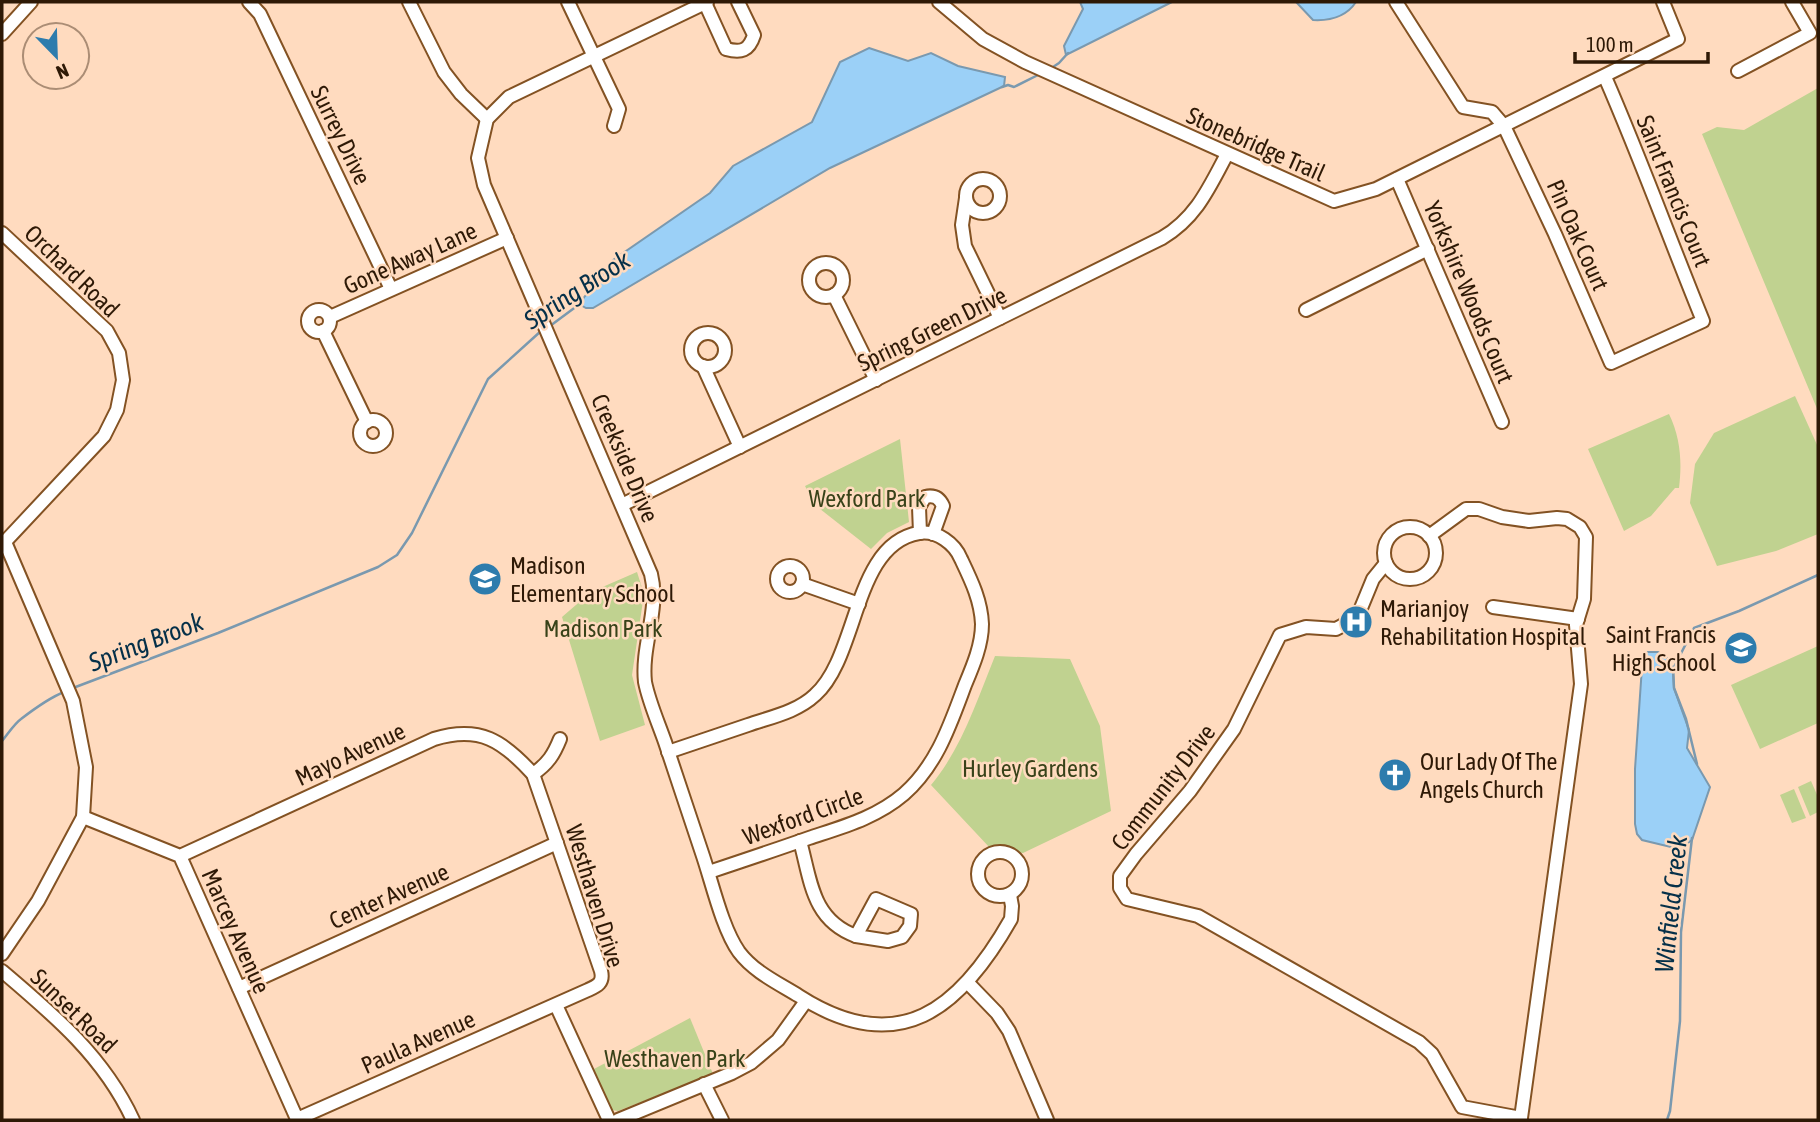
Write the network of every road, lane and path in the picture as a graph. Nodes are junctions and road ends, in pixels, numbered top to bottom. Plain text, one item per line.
1 (32, 2) edge
2 (249, 2) edge
3 (409, 2) edge
4 (568, 2) edge
5 (706, 2) edge
6 (738, 2) edge
7 (939, 2) edge
8 (1396, 2) edge
9 (1664, 2) edge
10 (1792, 2) edge
11 (2, 34) edge
12 (594, 55) junction
13 (1738, 71) dead end
14 (1605, 77) junction
15 (487, 119) junction
16 (614, 126) dead end
17 (1504, 126) junction
18 (1227, 154) junction
19 (1397, 179) junction
20 (966, 198) dead end
21 (2, 233) edge
22 (506, 238) junction
23 (1428, 249) junction
24 (391, 289) junction
25 (834, 295) dead end
26 (1306, 310) dead end
27 (330, 317) junction
28 (1000, 318) junction
29 (323, 331) junction
30 (1611, 363) joint
31 (703, 366) dead end
32 (876, 380) junction
33 (367, 422) dead end
34 (1502, 422) dead end
35 (740, 447) junction
36 (622, 505) junction
37 (1429, 536) junction
38 (3, 544) edge
39 (1386, 563) junction
40 (802, 584) dead end
41 (859, 604) junction
42 (1493, 607) dead end
43 (1578, 619) junction
44 (560, 738) dead end
45 (668, 752) junction
46 (533, 774) junction
47 (83, 817) junction
48 (800, 841) junction
49 (557, 843) junction
50 (180, 856) junction
51 (709, 872) junction
52 (1010, 895) dead end
53 (856, 936) dead end
54 (2, 954) edge
55 (2, 971) edge
56 (968, 983) junction
57 (239, 988) junction
58 (806, 1001) junction
59 (556, 1005) junction
60 (704, 1084) junction
61 (297, 1119) edge
62 (1521, 1119) edge
63 (133, 1120) edge
64 (609, 1120) edge
65 (618, 1120) edge
66 (722, 1120) edge
67 (1047, 1120) edge

1 - 11 street
2 - 24 street, Surrey Drive
3 - 15 street
4 - 12 street
5 - 6 street
5 - 12 street
7 - 18 street, Stonebridge Trail
8 - 17 street
9 - 14 street, Stonebridge Trail
10 - 13 street
12 - 15 street
12 - 16 street
14 - 17 street, Stonebridge Trail
14 - 30 street, Saint Francis Court
15 - 22 street, Creekside Drive
17 - 19 street, Stonebridge Trail
17 - 30 street, Pin Oak Court
18 - 19 street, Stonebridge Trail
18 - 28 street, Spring Green Drive
19 - 23 street, Yorkshire Woods Court
20 - 28 street
21 - 38 street, Orchard Road
22 - 24 street, Gone Away Lane
22 - 36 street, Creekside Drive
23 - 26 street
23 - 34 street, Yorkshire Woods Court
24 - 27 street, Gone Away Lane
25 - 32 street
27 - 29 street
27 - 29 street
28 - 32 street, Spring Green Drive
29 - 33 street
31 - 35 street
32 - 35 street, Spring Green Drive
35 - 36 street, Spring Green Drive
36 - 45 street, Creekside Drive
37 - 39 street, Community Drive
37 - 39 street
37 - 43 street, Community Drive
38 - 47 street
39 - 62 street, Community Drive
40 - 41 street
41 - 45 street, Wexford Circle
41 - 48 street, Wexford Circle
42 - 43 street
43 - 62 street, Community Drive
44 - 46 street
45 - 51 street, Creekside Drive
46 - 49 street, Westhaven Drive
46 - 50 street, Mayo Avenue
47 - 50 street, Marcey Avenue
47 - 54 street
48 - 51 street, Wexford Circle
48 - 53 street
49 - 57 street, Center Avenue
49 - 59 street, Westhaven Drive
50 - 57 street, Marcey Avenue
51 - 58 street, Creekside Drive
52 - 56 street, Creekside Drive
55 - 63 street, Sunset Road
56 - 58 street, Creekside Drive
56 - 67 street
57 - 61 street, Marcey Avenue
58 - 60 street
59 - 61 street, Paula Avenue
59 - 64 street
60 - 65 street
60 - 66 street

